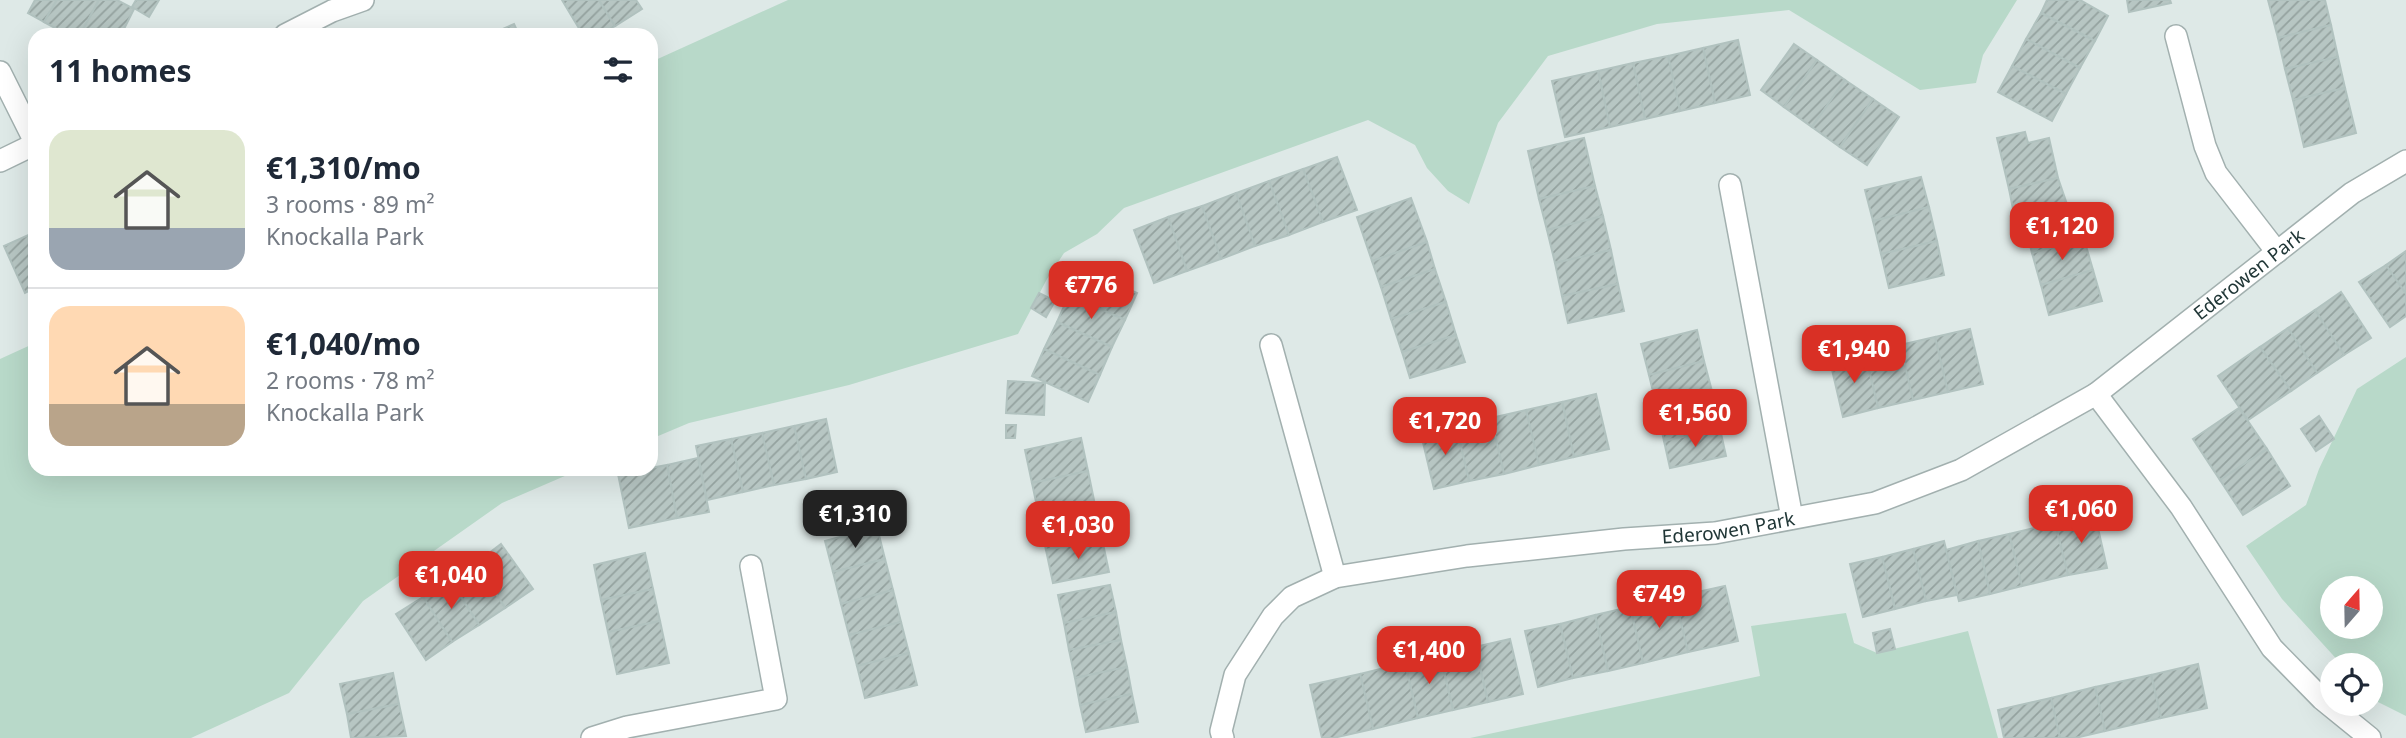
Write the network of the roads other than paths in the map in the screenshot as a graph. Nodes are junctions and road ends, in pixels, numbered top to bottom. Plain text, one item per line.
1 (363, 0) edge
2 (331, 6) edge
3 (296, 28) edge
4 (2176, 36) dead end
5 (0, 72) edge
6 (28, 129) edge
7 (28, 147) edge
8 (0, 161) edge
9 (2406, 161) edge
10 (1730, 185) dead end
11 (2277, 252) junction
12 (1271, 345) dead end
13 (2096, 394) junction
14 (1792, 518) junction
15 (751, 566) dead end
16 (1335, 577) junction
17 (628, 733) edge
18 (592, 738) edge
19 (1223, 738) edge
20 (2370, 738) edge

1 - 2 street
2 - 3 street
4 - 11 street
5 - 6 street
7 - 8 street
9 - 11 street, Ederowen Park
10 - 14 street
11 - 13 street, Ederowen Park
12 - 16 street
13 - 14 street, Ederowen Park
13 - 20 street
14 - 16 street, Ederowen Park
15 - 17 street
16 - 19 street, Ederowen Park
17 - 18 street

